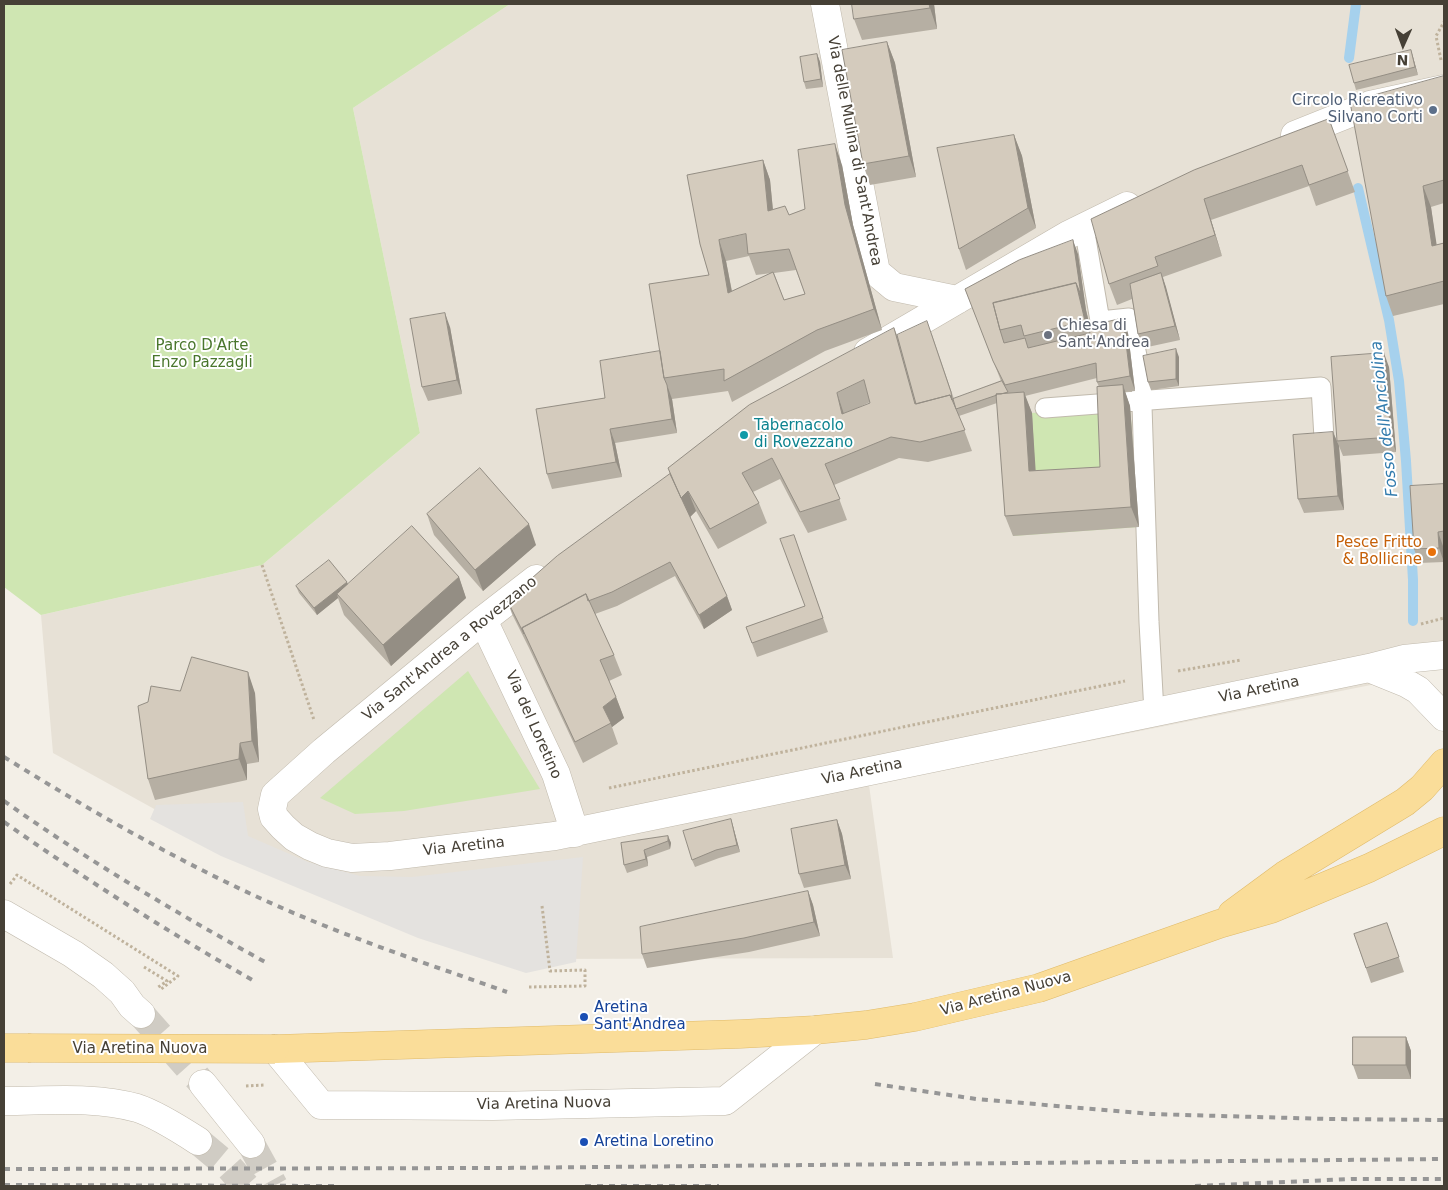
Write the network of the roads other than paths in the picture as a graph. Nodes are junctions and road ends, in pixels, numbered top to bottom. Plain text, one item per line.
1 (825, 4) edge
2 (1443, 77) edge
3 (1269, 146) edge
4 (1149, 196) edge
5 (1084, 227) junction
6 (957, 300) junction
7 (847, 364) edge
8 (1142, 400) junction
9 (1044, 408) dead end
10 (1324, 438) edge
11 (554, 566) edge
12 (483, 620) junction
13 (1444, 655) edge
14 (1370, 668) junction
15 (1154, 712) junction
16 (1444, 717) edge
17 (1444, 763) edge
18 (1444, 831) edge
19 (575, 833) junction
20 (352, 858) joint
21 (4, 914) edge
22 (1219, 924) junction
23 (141, 1014) tunnel mouth
24 (815, 1030) junction
25 (16, 1048) edge
26 (275, 1049) junction
27 (202, 1084) tunnel mouth
28 (4, 1101) edge
29 (198, 1141) tunnel mouth
30 (251, 1144) tunnel mouth

1 - 6 street, Via delle Mulina di Sant'Andrea
2 - 3 street
4 - 5 street
5 - 6 street
5 - 8 lane
6 - 7 street
8 - 9 lane
8 - 10 lane
8 - 15 lane
11 - 12 street, Via Sant'Andrea a Rovezzano
12 - 19 street, Via del Loretino
12 - 20 street, Via Sant'Andrea a Rovezzano
13 - 14 street, Via Aretina
14 - 15 street, Via Aretina
14 - 16 street
15 - 19 street, Via Aretina
17 - 22 main road, Via Aretina Nuova
18 - 22 main road, Via Aretina Nuova
19 - 20 street, Via Aretina
21 - 23 street
22 - 24 main road, Via Aretina Nuova
24 - 26 main road, Via Aretina Nuova
24 - 26 street, Via Aretina Nuova
25 - 26 main road, Via Aretina Nuova, bridge
27 - 30 street
28 - 29 street

